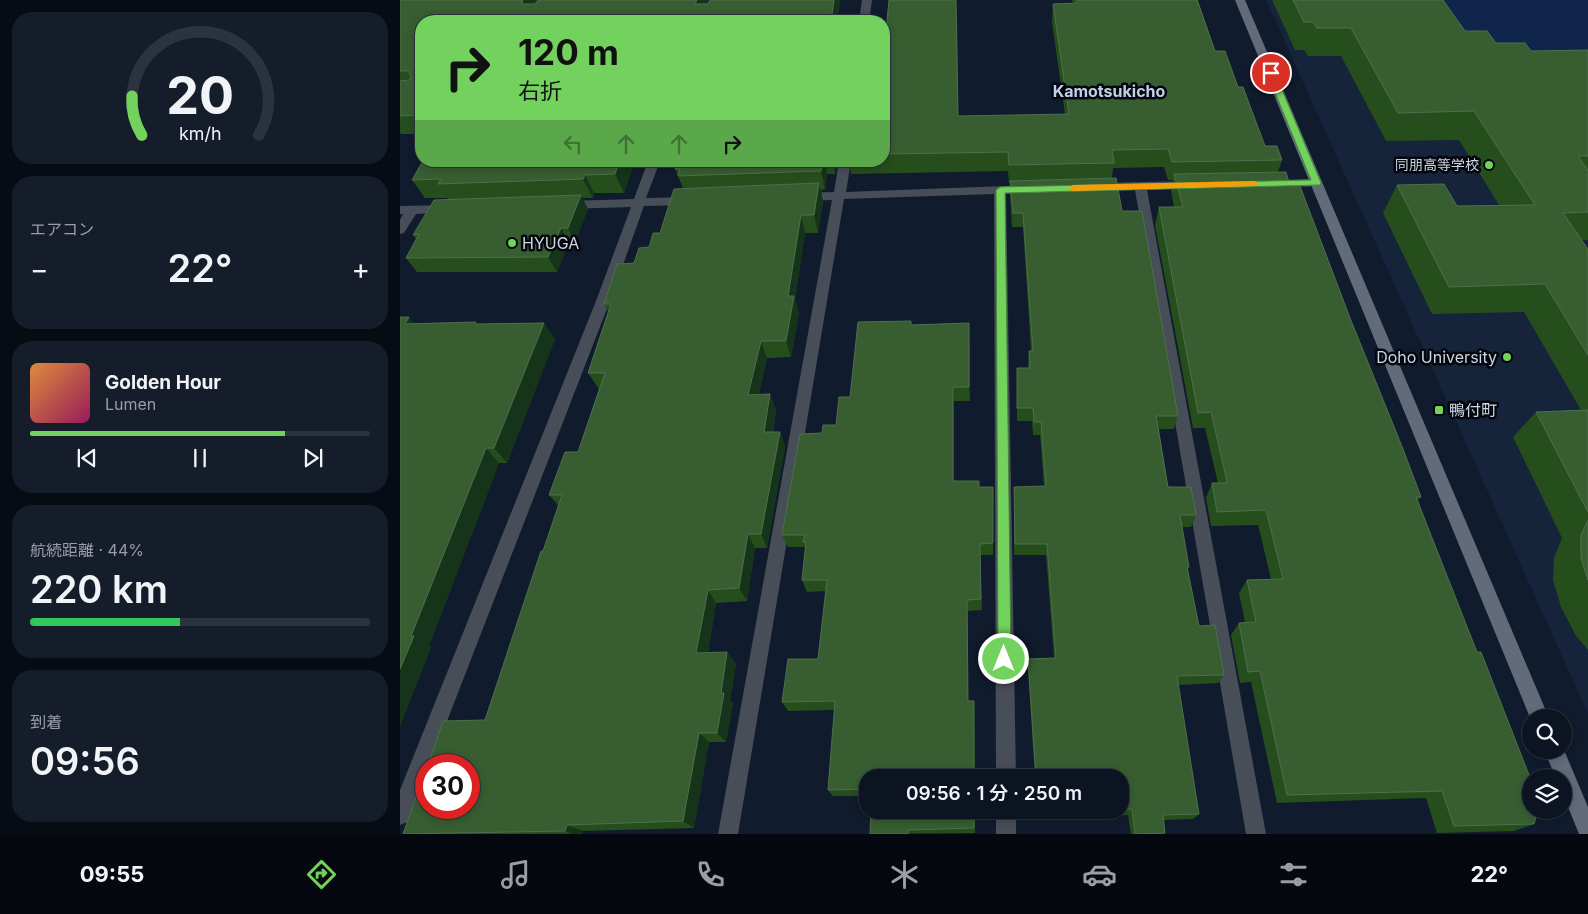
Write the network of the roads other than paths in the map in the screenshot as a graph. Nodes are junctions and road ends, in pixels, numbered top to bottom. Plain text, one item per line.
1 (867, 0) edge
2 (1240, 0) edge
3 (865, 15) edge
4 (652, 167) edge
5 (844, 167) edge
6 (1316, 183) junction
7 (1258, 184) edge
8 (1208, 185) edge
9 (1140, 186) junction
10 (1084, 187) edge
11 (1046, 188) edge
12 (1000, 190) junction
13 (840, 195) junction
14 (792, 197) edge
15 (706, 200) edge
16 (638, 202) junction
17 (550, 205) edge
18 (462, 208) edge
19 (406, 210) edge
20 (400, 230) edge
21 (1536, 709) edge
22 (1558, 759) edge
23 (1006, 769) edge
24 (400, 815) edge
25 (1006, 819) edge
26 (1588, 831) edge
27 (728, 834) edge
28 (1006, 834) edge
29 (1256, 834) edge

1 - 3 street
2 - 6 street
4 - 16 street
5 - 13 street
6 - 7 street
6 - 21 street
8 - 9 street
9 - 10 street
9 - 29 street
11 - 12 street
12 - 13 street
12 - 23 street
13 - 14 street
13 - 27 street
15 - 16 street
16 - 17 street
16 - 24 street
18 - 19 street
19 - 20 street
22 - 26 street
25 - 28 street

